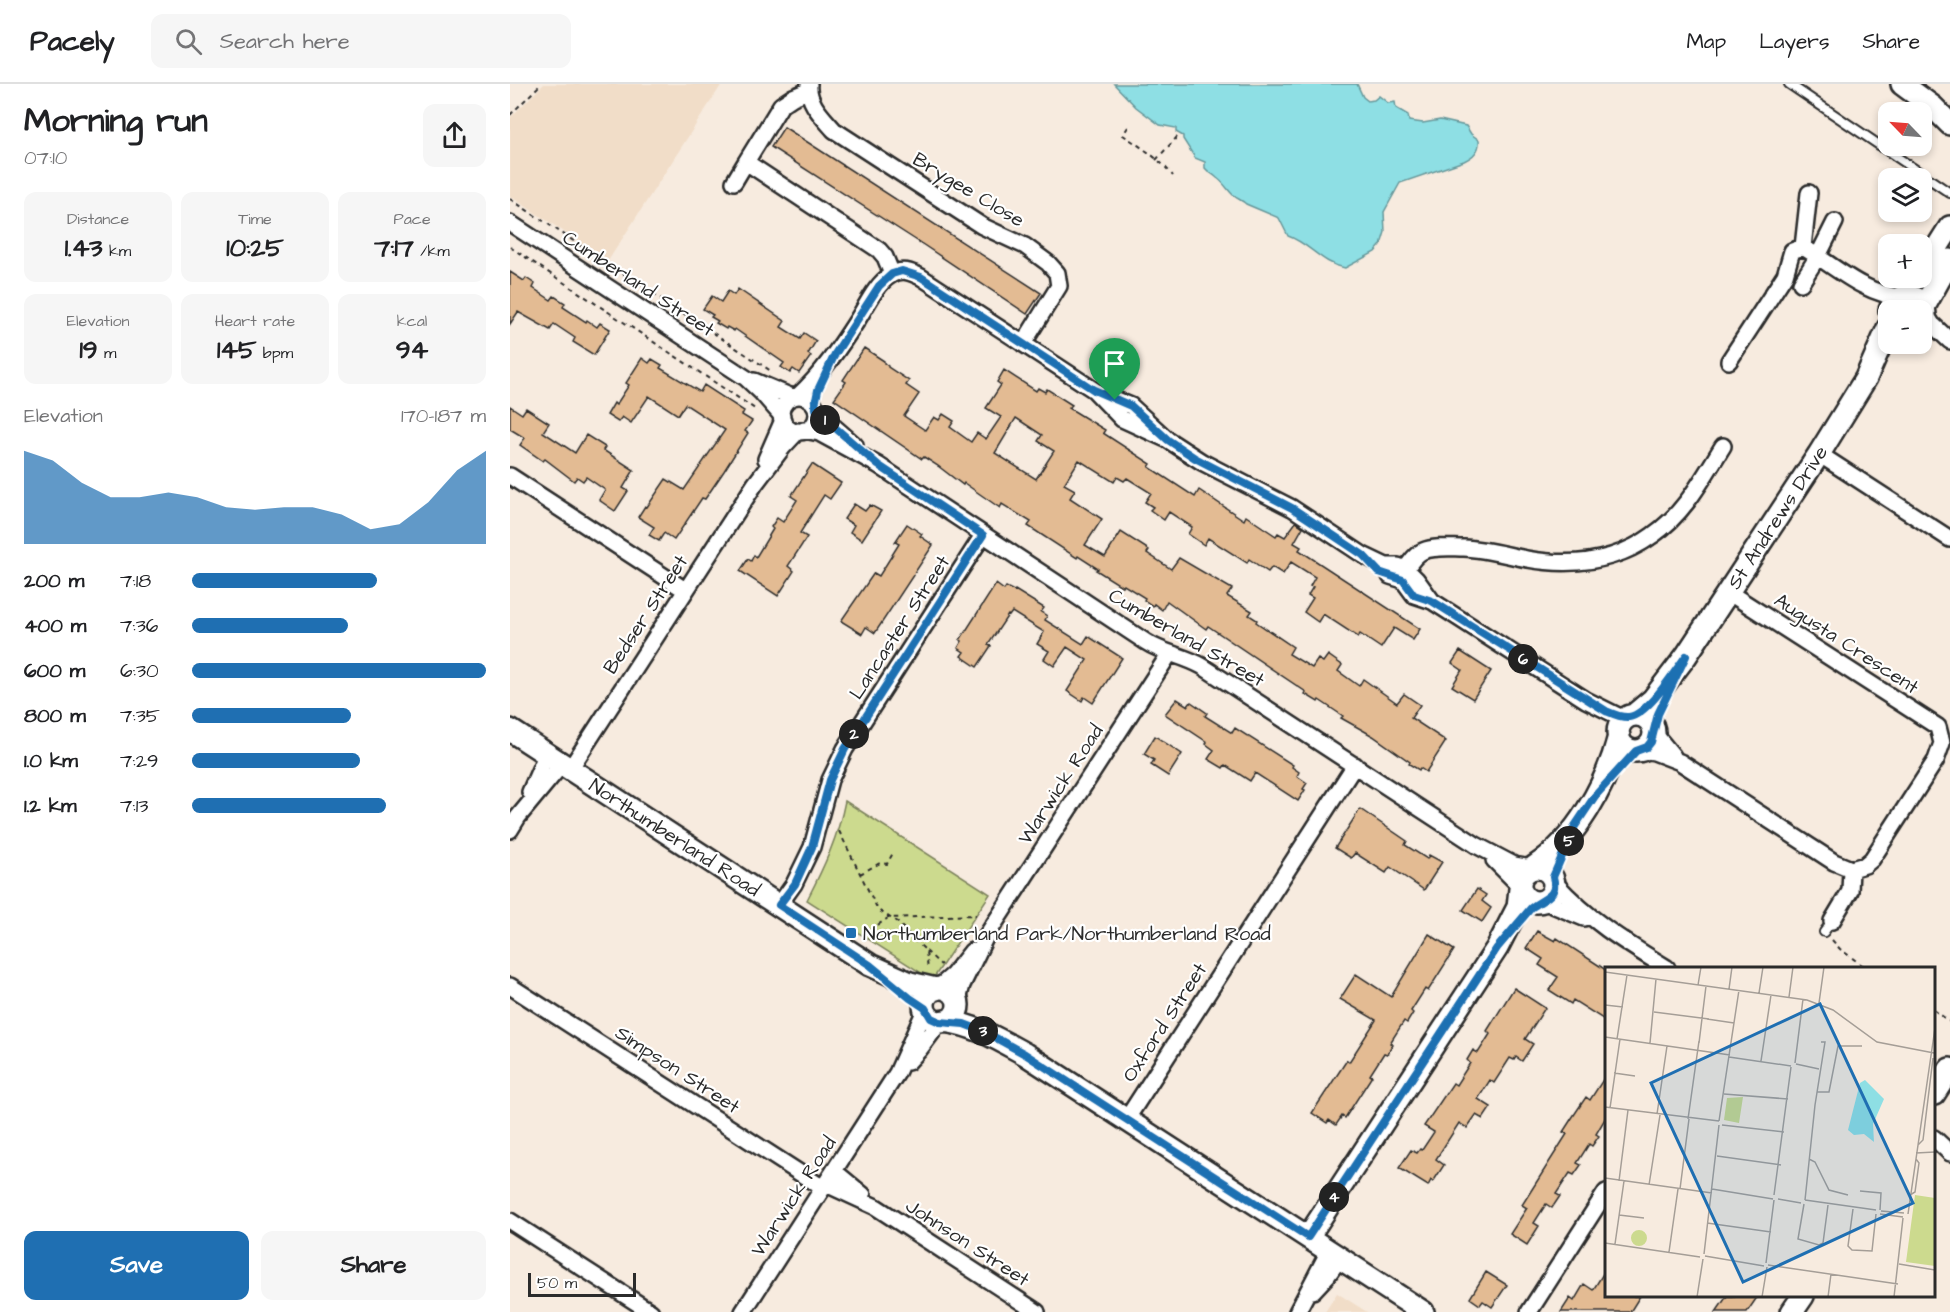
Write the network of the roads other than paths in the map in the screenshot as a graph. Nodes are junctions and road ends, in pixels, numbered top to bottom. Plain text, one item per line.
1 (1789, 84) edge
2 (1904, 84) edge
3 (809, 87) edge
4 (1950, 109) edge
5 (1950, 124) edge
6 (746, 162) junction
7 (734, 182) dead end
8 (1809, 193) dead end
9 (1950, 193) edge
10 (1835, 222) dead end
11 (510, 223) edge
12 (1950, 227) edge
13 (1803, 247) junction
14 (1932, 255) edge
15 (1818, 256) junction
16 (1950, 260) edge
17 (892, 274) junction
18 (1801, 284) dead end
19 (1909, 288) edge
20 (1891, 300) edge
21 (1899, 300) edge
22 (1931, 300) edge
23 (1932, 324) edge
24 (1932, 337) edge
25 (1950, 343) edge
26 (1023, 344) junction
27 (1878, 351) edge
28 (835, 354) junction
29 (1888, 354) edge
30 (1729, 361) dead end
31 (746, 378) junction
32 (1866, 378) junction
33 (795, 397) junction
34 (816, 408) junction
35 (782, 418) junction
36 (801, 431) junction
37 (1723, 446) dead end
38 (1819, 454) junction
39 (878, 465) junction
40 (510, 477) edge
41 (755, 483) junction
42 (983, 535) junction
43 (1950, 539) edge
44 (1403, 574) junction
45 (685, 590) junction
46 (1728, 592) junction
47 (1170, 653) junction
48 (1686, 656) junction
49 (1625, 725) junction
50 (510, 730) edge
51 (1945, 730) edge
52 (1646, 741) junction
53 (560, 762) junction
54 (1355, 765) junction
55 (1595, 796) junction
56 (514, 823) edge
57 (1575, 826) junction
58 (1476, 845) junction
59 (1533, 868) junction
60 (1851, 869) junction
61 (1554, 880) junction
62 (1520, 887) junction
63 (1540, 902) junction
64 (779, 905) junction
65 (1598, 924) junction
66 (1828, 926) road end
67 (985, 938) junction
68 (1497, 948) junction
69 (870, 965) junction
70 (1663, 967) edge
71 (934, 985) junction
72 (510, 986) edge
73 (958, 1002) junction
74 (933, 1015) junction
75 (1025, 1054) junction
76 (1950, 1069) edge
77 (1935, 1092) edge
78 (1126, 1120) junction
79 (828, 1181) junction
80 (1605, 1194) edge
81 (510, 1221) edge
82 (1308, 1237) junction
83 (1335, 1254) junction
84 (1802, 1297) edge
85 (1415, 1310) edge
86 (651, 1312) edge
87 (743, 1312) edge
88 (1037, 1312) edge
89 (1297, 1312) edge
90 (1529, 1312) edge
91 (1792, 1312) edge

1 - 9 lane
2 - 4 street
2 - 5 street
3 - 6 street
3 - 26 street, Brygee Close
6 - 7 street
6 - 17 street
8 - 13 street
10 - 15 street
11 - 31 street, Cumberland Street
12 - 14 street
13 - 15 street
13 - 30 street
15 - 18 street
15 - 20 street
16 - 22 street
17 - 26 street
17 - 28 street
19 - 21 street
23 - 25 street
24 - 25 street
26 - 44 street
27 - 32 street, St Andrews Drive
28 - 33 street
28 - 34 street
29 - 32 street, St Andrews Drive
31 - 33 street, Cumberland Street
31 - 35 street, Cumberland Street
32 - 38 street, St Andrews Drive
33 - 34 street
33 - 35 street
34 - 36 street
34 - 39 street, Cumberland Street
35 - 36 street
35 - 41 street, Bedser Street
36 - 39 street, Cumberland Street
36 - 41 street, Bedser Street
37 - 44 street
38 - 43 street
38 - 46 street, St Andrews Drive
39 - 42 street, Cumberland Street
40 - 45 street
41 - 45 street, Bedser Street
42 - 47 street, Cumberland Street
42 - 64 street, Lancaster Street
44 - 49 street
45 - 53 street, Bedser Street
46 - 48 street, St Andrews Drive
46 - 51 street, Augusta Crescent
47 - 54 street, Cumberland Street
47 - 67 street, Warwick Road
48 - 49 street, St Andrews Drive
48 - 52 street, St Andrews Drive
49 - 52 street
49 - 52 street
49 - 55 street, St Andrews Drive
50 - 53 street, Northumberland Road
51 - 60 street, Augusta Crescent
52 - 55 street, St Andrews Drive
52 - 60 street
53 - 56 street, Bedser Street
53 - 64 street, Northumberland Road
54 - 58 street, Cumberland Street
54 - 78 street, Oxford Street
55 - 57 street, St Andrews Drive
57 - 59 street, St Andrews Drive
57 - 61 street, St Andrews Drive
58 - 59 street, Cumberland Street
58 - 62 street, Cumberland Street
59 - 61 street
59 - 62 street
60 - 66 street
61 - 63 street
61 - 65 street
62 - 63 street
62 - 68 street
63 - 65 street
63 - 68 street
64 - 69 street, Northumberland Road
65 - 70 street
67 - 71 street, Warwick Road
67 - 73 street, Warwick Road
68 - 82 street
69 - 71 street, Northumberland Road
69 - 74 street, Northumberland Road
71 - 73 street
71 - 74 street
72 - 79 street, Simpson Street
73 - 74 street
73 - 75 street, Northumberland Road
74 - 75 street, Northumberland Road
74 - 79 street, Warwick Road
75 - 78 street, Northumberland Road
76 - 77 street
78 - 82 street, Northumberland Road
79 - 87 street, Warwick Road
79 - 88 street, Johnson Street
80 - 90 street
81 - 86 street
82 - 83 street, Northumberland Road
83 - 85 street, Northumberland Road
83 - 89 street
84 - 91 street

